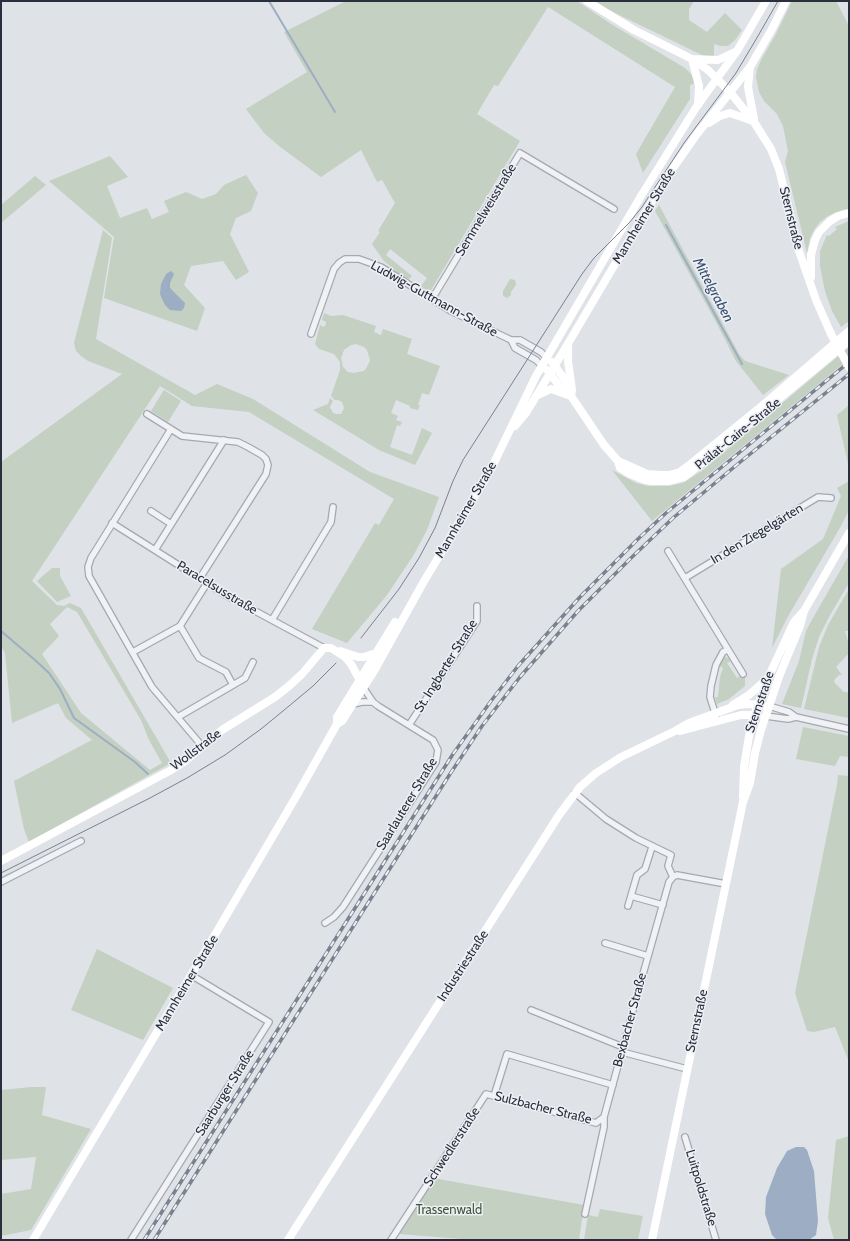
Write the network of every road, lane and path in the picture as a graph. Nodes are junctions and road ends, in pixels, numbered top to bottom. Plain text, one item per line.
1 (587, 1) edge
2 (766, 1) edge
3 (786, 1) edge
4 (738, 51) junction
5 (692, 59) junction
6 (750, 66) junction
7 (718, 79) junction
8 (730, 92) junction
9 (698, 106) junction
10 (754, 122) junction
11 (696, 134) junction
12 (614, 209) dead end
13 (849, 213) edge
14 (811, 286) junction
15 (432, 299) junction
16 (849, 331) edge
17 (311, 334) dead end
18 (511, 340) junction
19 (849, 341) edge
20 (569, 342) junction
21 (547, 358) junction
22 (555, 365) junction
23 (542, 366) junction
24 (849, 366) edge
25 (809, 370) junction
26 (550, 372) junction
27 (570, 393) junction
28 (535, 396) junction
29 (522, 411) junction
30 (147, 414) dead end
31 (171, 429) junction
32 (224, 440) junction
33 (831, 498) dead end
34 (333, 507) dead end
35 (151, 511) dead end
36 (112, 523) junction
37 (171, 524) junction
38 (849, 533) edge
39 (154, 550) junction
40 (668, 551) dead end
41 (200, 578) junction
42 (684, 578) junction
43 (207, 583) junction
44 (423, 583) junction
45 (477, 606) dead end
46 (804, 611) junction
47 (272, 620) junction
48 (180, 626) junction
49 (328, 648) junction
50 (727, 650) junction
51 (133, 652) junction
52 (376, 653) junction
53 (253, 662) dead end
54 (743, 674) dead end
55 (768, 678) junction
56 (233, 684) junction
57 (361, 684) junction
58 (373, 702) junction
59 (353, 704) junction
60 (758, 704) junction
61 (769, 706) junction
62 (729, 708) junction
63 (754, 715) junction
64 (766, 716) junction
65 (796, 716) junction
66 (178, 717) junction
67 (716, 717) junction
68 (337, 724) junction
69 (409, 725) junction
70 (849, 729) edge
71 (202, 746) junction
72 (575, 793) junction
73 (743, 802) junction
74 (82, 841) dead end
75 (652, 847) junction
76 (1, 861) edge
77 (673, 877) junction
78 (1, 882) edge
79 (726, 884) junction
80 (631, 896) junction
81 (663, 904) junction
82 (628, 906) dead end
83 (325, 923) dead end
84 (605, 943) dead end
85 (648, 956) junction
86 (191, 975) junction
87 (531, 1010) dead end
88 (622, 1050) junction
89 (687, 1069) junction
90 (613, 1084) junction
91 (486, 1094) joint
92 (494, 1096) junction
93 (602, 1118) junction
94 (685, 1137) dead end
95 (585, 1214) dead end
96 (33, 1240) edge
97 (131, 1240) edge
98 (288, 1240) edge
99 (391, 1240) edge
100 (652, 1240) edge
101 (716, 1240) edge

1 - 5 street
2 - 4 street, Mannheimer Straße
3 - 6 street, Mannheimer Straße
4 - 5 street
4 - 7 street, Mannheimer Straße
5 - 7 street, Sternstraße
5 - 9 street
6 - 8 street, Mannheimer Straße
6 - 10 street
7 - 8 street, Sternstraße
7 - 9 street, Mannheimer Straße
8 - 10 street, Sternstraße
8 - 11 street, Mannheimer Straße
9 - 21 street, Mannheimer Straße
10 - 11 street
10 - 14 street, Sternstraße
11 - 20 street, Mannheimer Straße
12 - 15 street, Semmelweisstraße
13 - 14 street
14 - 24 street, Sternstraße, bridge
15 - 17 street, Ludwig-Guttmann-Straße
15 - 18 street, Ludwig-Guttmann-Straße
16 - 25 street, Prälat-Caire-Straße
18 - 21 street, Ludwig-Guttmann-Straße
18 - 23 street, Ludwig-Guttmann-Straße
19 - 25 street, Prälat-Caire-Straße
20 - 22 street, Mannheimer Straße
20 - 27 street
21 - 22 street, Prälat-Caire-Straße
21 - 23 street, Mannheimer Straße
22 - 26 street, Mannheimer Straße
22 - 27 street, Prälat-Caire-Straße
23 - 26 street, Prälat-Caire-Straße
23 - 29 street, Mannheimer Straße
25 - 27 street, Prälat-Caire-Straße
26 - 27 street, Prälat-Caire-Straße
26 - 28 street, Mannheimer Straße
27 - 28 street
28 - 29 street, Mannheimer Straße
29 - 44 street, Mannheimer Straße
30 - 31 street
31 - 32 street
31 - 36 street
32 - 37 street
32 - 41 street
33 - 42 street, In den Ziegelgärten
34 - 47 street
35 - 37 street
36 - 39 street, Paracelsusstraße
36 - 51 street
37 - 39 street
38 - 46 street, Sternstraße
39 - 41 street, Paracelsusstraße
40 - 42 street
41 - 43 street, Paracelsusstraße
42 - 50 street
43 - 47 street, Paracelsusstraße
43 - 48 street
44 - 52 street, Mannheimer Straße
44 - 57 street, Mannheimer Straße
45 - 69 street, St. Ingberter Straße
46 - 55 street, Sternstraße
46 - 61 street, Sternstraße
47 - 49 street, Paracelsusstraße
48 - 51 street
48 - 56 street
49 - 52 street
49 - 57 street
49 - 71 street, Wollstraße
50 - 54 street
50 - 67 street
51 - 66 street
52 - 57 street, Mannheimer Straße
53 - 56 street
55 - 60 street, Sternstraße
55 - 62 street
56 - 66 street
57 - 58 street, Saarlauterer Straße
57 - 59 street, Mannheimer Straße
57 - 68 street, Mannheimer Straße
58 - 59 street
58 - 69 street, Saarlauterer Straße
59 - 68 street, Mannheimer Straße
60 - 61 street, Industriestraße
60 - 62 street, Industriestraße
60 - 63 street, Sternstraße
61 - 64 street, Sternstraße
61 - 65 street
62 - 67 street, Industriestraße
63 - 64 street, Industriestraße
63 - 67 street, Industriestraße
63 - 73 street, Sternstraße
64 - 65 street
64 - 73 street, Sternstraße
65 - 70 street
66 - 71 street
67 - 72 street, Industriestraße
68 - 86 street, Mannheimer Straße
69 - 83 street, Saarlauterer Straße
71 - 76 street, Wollstraße
72 - 75 street
72 - 98 street, Industriestraße
73 - 79 street, Sternstraße
74 - 78 street
75 - 77 street
75 - 80 street
77 - 79 street
77 - 81 street, Bexbacher Straße
79 - 89 street, Sternstraße
80 - 81 street
80 - 82 street
81 - 85 street, Bexbacher Straße
84 - 85 street, Bexbacher Straße
85 - 88 street, Bexbacher Straße
86 - 96 street, Mannheimer Straße
86 - 97 street, Saarburger Straße
87 - 88 street
88 - 89 street
88 - 90 street, Bexbacher Straße
89 - 100 street, Sternstraße
90 - 92 street, Bexbacher Straße
90 - 93 street, Bexbacher Straße
91 - 92 street, Sulzbacher Straße
91 - 99 street, Schwedlerstraße
92 - 93 street, Sulzbacher Straße
93 - 95 street, Bexbacher Straße
94 - 101 street, Luitpoldstraße

